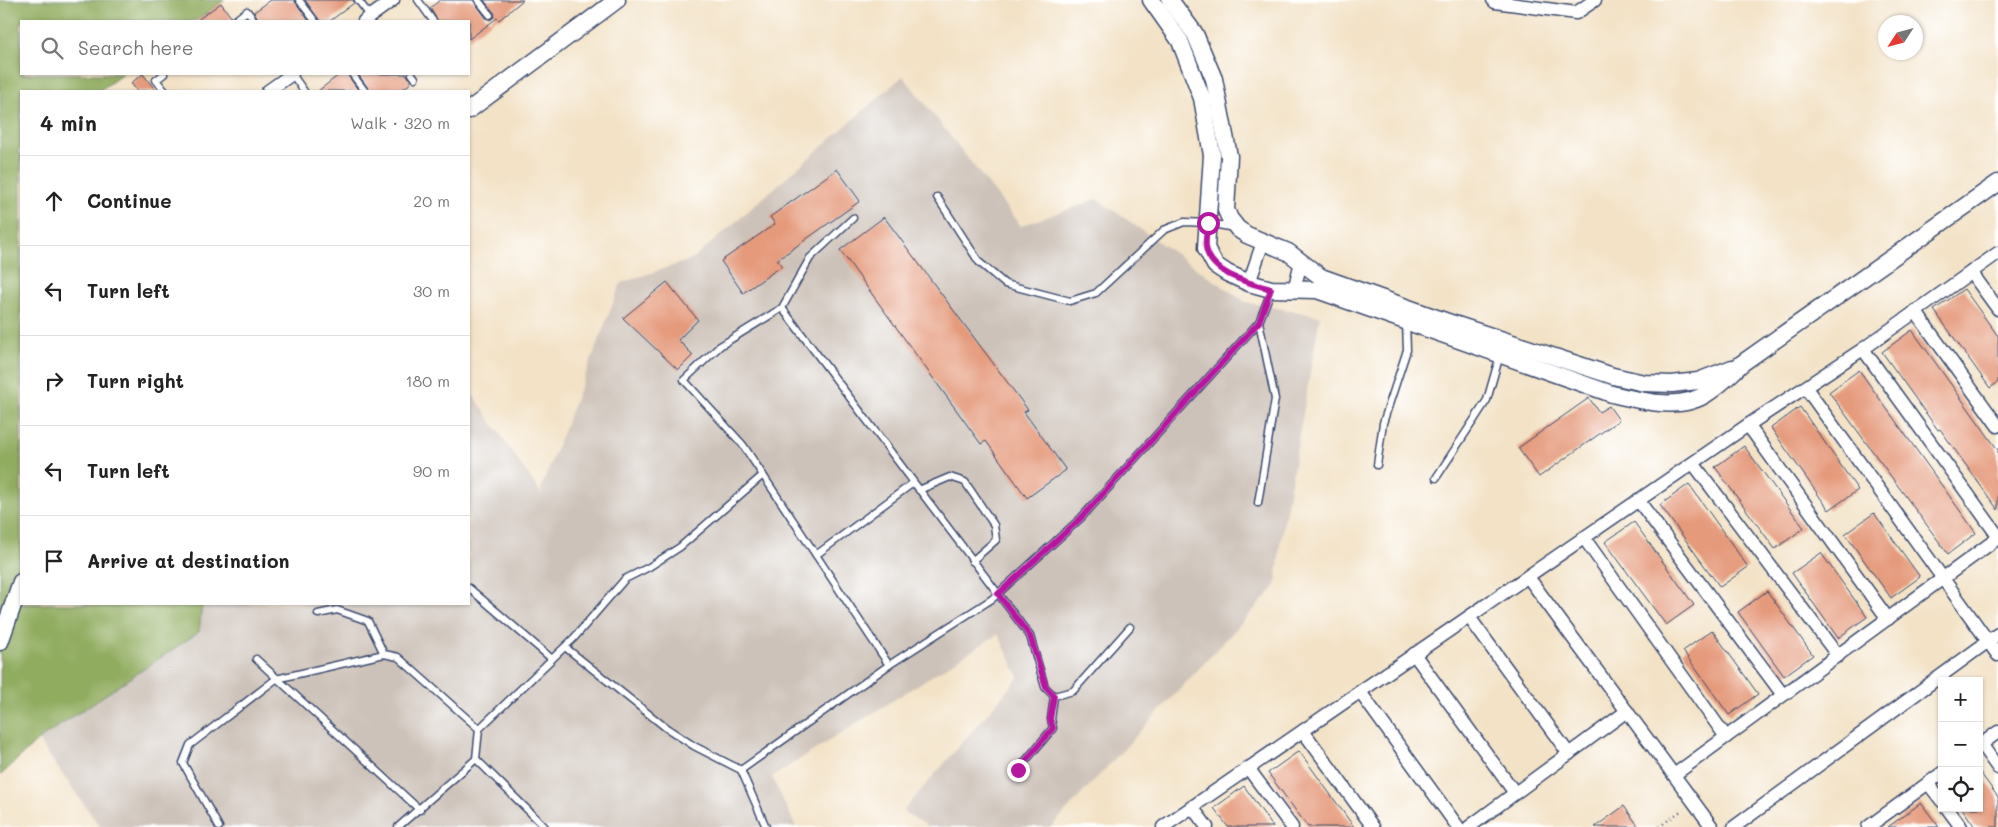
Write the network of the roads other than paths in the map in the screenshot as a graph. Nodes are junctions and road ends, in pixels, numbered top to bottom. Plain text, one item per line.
1 (300, 0) edge
2 (358, 0) edge
3 (394, 0) edge
4 (418, 0) edge
5 (478, 0) edge
6 (617, 0) edge
7 (1151, 0) edge
8 (1170, 0) edge
9 (1492, 0) edge
10 (1595, 0) edge
11 (490, 15) dead end
12 (235, 20) edge
13 (253, 20) edge
14 (314, 20) edge
15 (370, 20) edge
16 (432, 20) edge
17 (163, 75) edge
18 (291, 75) edge
19 (293, 75) edge
20 (353, 75) edge
21 (164, 90) edge
22 (269, 90) edge
23 (303, 90) edge
24 (364, 90) edge
25 (470, 109) edge
26 (1998, 183) edge
27 (937, 198) dead end
28 (853, 218) dead end
29 (1208, 223) junction
30 (1238, 229) junction
31 (1263, 242) junction
32 (1998, 253) edge
33 (1301, 262) junction
34 (1971, 272) junction
35 (1249, 283) junction
36 (1271, 289) junction
37 (1294, 290) junction
38 (782, 308) junction
39 (1998, 309) edge
40 (1915, 311) junction
41 (1406, 321) junction
42 (1259, 322) junction
43 (1502, 347) junction
44 (1863, 349) junction
45 (1806, 388) junction
46 (1748, 424) junction
47 (1998, 426) edge
48 (1693, 463) junction
49 (1377, 465) dead end
50 (763, 475) junction
51 (1436, 478) dead end
52 (914, 483) junction
53 (919, 490) junction
54 (1638, 500) junction
55 (1258, 503) dead end
56 (1998, 537) edge
57 (1584, 538) junction
58 (816, 555) junction
59 (972, 561) junction
60 (1528, 576) junction
61 (1943, 578) junction
62 (20, 585) edge
63 (470, 589) edge
64 (998, 594) junction
65 (318, 614) dead end
66 (1469, 616) junction
67 (1888, 619) junction
68 (1130, 627) dead end
69 (1993, 638) edge
70 (0, 642) edge
71 (565, 647) junction
72 (384, 654) junction
73 (1414, 654) junction
74 (1998, 655) edge
75 (1838, 656) junction
76 (256, 659) dead end
77 (552, 659) junction
78 (890, 665) junction
79 (276, 679) junction
80 (1360, 692) junction
81 (1783, 695) junction
82 (1054, 696) junction
83 (1627, 712) junction
84 (479, 729) junction
85 (1303, 731) junction
86 (1998, 732) edge
87 (1726, 737) junction
88 (1983, 743) edge
89 (1983, 749) edge
90 (1570, 754) junction
91 (476, 759) junction
92 (1248, 768) junction
93 (1998, 768) edge
94 (741, 770) junction
95 (1018, 770) dead end
96 (1674, 775) junction
97 (1938, 776) edge
98 (1928, 783) junction
99 (1515, 793) junction
100 (1938, 796) edge
101 (1192, 807) junction
102 (420, 810) junction
103 (1950, 812) edge
104 (1872, 826) edge
105 (219, 827) edge
106 (398, 827) edge
107 (545, 827) edge
108 (766, 827) edge
109 (1163, 827) edge
110 (1207, 827) edge
111 (1292, 827) edge
112 (1373, 827) edge
113 (1458, 827) edge
114 (1469, 827) edge
115 (1712, 827) edge
116 (1734, 827) edge
117 (1961, 827) edge

1 - 14 lane
2 - 15 lane
3 - 15 street
4 - 16 lane
5 - 11 lane
6 - 25 street
7 - 29 street
8 - 30 street
9 - 10 street
12 - 13 lane
17 - 21 lane
18 - 22 street
19 - 23 lane
20 - 24 lane
26 - 43 street
27 - 29 lane
28 - 38 lane
29 - 30 lane
29 - 35 street
30 - 31 street
31 - 33 street
31 - 35 street
32 - 34 street
33 - 37 street
33 - 43 street
34 - 39 street
34 - 40 street
35 - 36 street
36 - 37 street
36 - 42 lane
37 - 41 street
38 - 50 lane
38 - 52 lane
40 - 44 street
40 - 47 street
41 - 43 street
41 - 49 lane
42 - 55 lane
42 - 64 lane
43 - 51 lane
44 - 45 street
44 - 56 street
45 - 46 street
45 - 61 street
46 - 48 street
46 - 67 street
48 - 54 street
48 - 75 street
50 - 58 lane
50 - 71 lane
52 - 53 lane
52 - 58 lane
53 - 59 lane
53 - 59 lane
54 - 57 street
54 - 81 street
56 - 61 street
57 - 60 street
57 - 87 street
58 - 78 lane
59 - 64 lane
60 - 66 street
60 - 83 street
61 - 67 street
61 - 69 street
62 - 70 street
63 - 77 lane
64 - 78 lane
64 - 82 lane
65 - 72 lane
66 - 73 street
66 - 90 street
67 - 75 street
68 - 82 lane
69 - 74 street
69 - 116 street
71 - 77 lane
71 - 94 lane
72 - 79 lane
72 - 84 lane
73 - 80 street
73 - 99 street
75 - 81 street
76 - 79 lane
77 - 84 lane
78 - 94 lane
79 - 102 lane
79 - 105 lane
80 - 85 street
80 - 113 street
81 - 87 street
82 - 95 lane
83 - 90 street
83 - 96 street
84 - 91 lane
85 - 92 street
85 - 112 street
86 - 88 street
87 - 96 street
89 - 93 street
90 - 99 street
91 - 102 lane
91 - 107 lane
92 - 101 street
92 - 111 street
94 - 108 lane
96 - 115 street
97 - 98 street
98 - 100 street
98 - 104 street
99 - 114 street
101 - 109 street
101 - 110 street
102 - 106 lane
103 - 117 street

